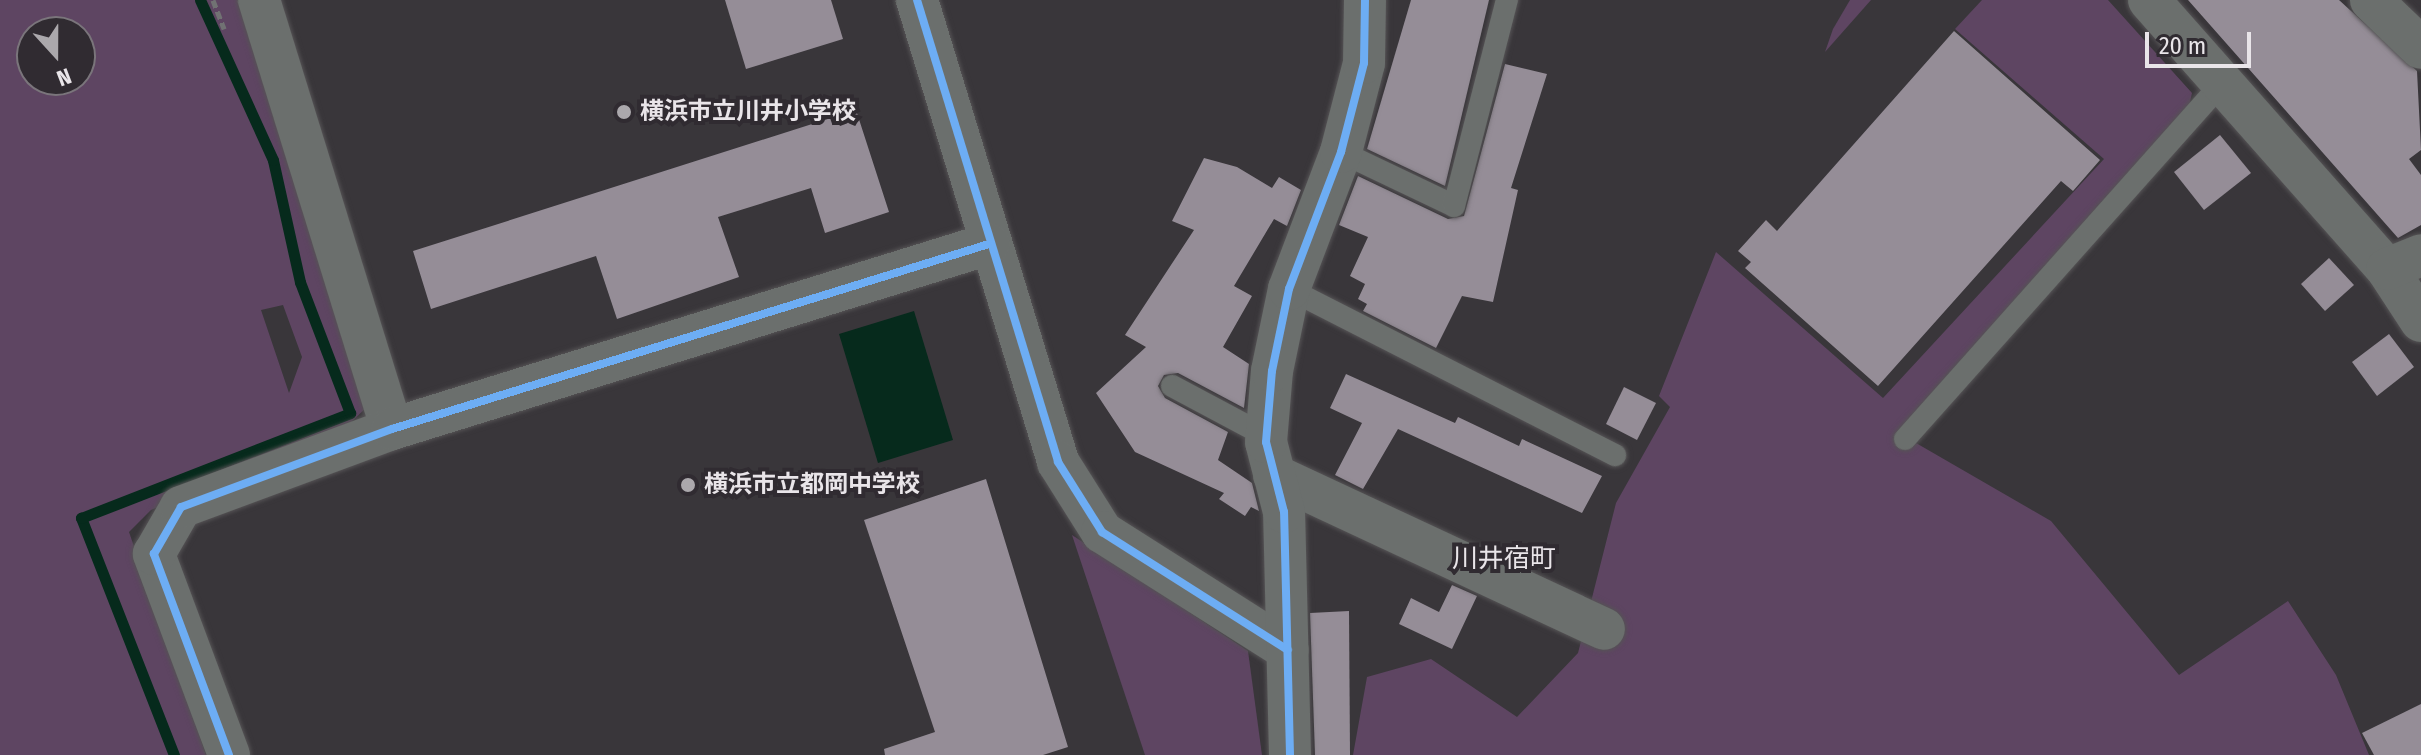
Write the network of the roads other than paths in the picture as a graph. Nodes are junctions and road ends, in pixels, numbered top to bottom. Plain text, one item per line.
1 (259, 0) edge
2 (917, 0) edge
3 (1365, 0) edge
4 (1507, 0) edge
5 (2149, 0) edge
6 (2371, 0) edge
7 (2421, 48) edge
8 (2224, 81) junction
9 (1341, 152) junction
10 (989, 244) junction
11 (2404, 262) edge
12 (1289, 289) junction
13 (2421, 321) edge
14 (1172, 386) dead end
15 (392, 429) junction
16 (1905, 439) dead end
17 (1615, 455) dead end
18 (1270, 456) junction
19 (1604, 629) dead end
20 (1288, 650) junction
21 (229, 755) edge
22 (1290, 755) edge

1 - 15 street
2 - 10 street
3 - 9 street
4 - 9 lane
5 - 8 street
6 - 7 street
8 - 11 street
8 - 16 lane
9 - 12 street
10 - 15 street
10 - 20 street
11 - 13 street
12 - 17 lane
12 - 18 street
14 - 18 lane
15 - 21 street
18 - 19 street
18 - 20 street
20 - 22 street

